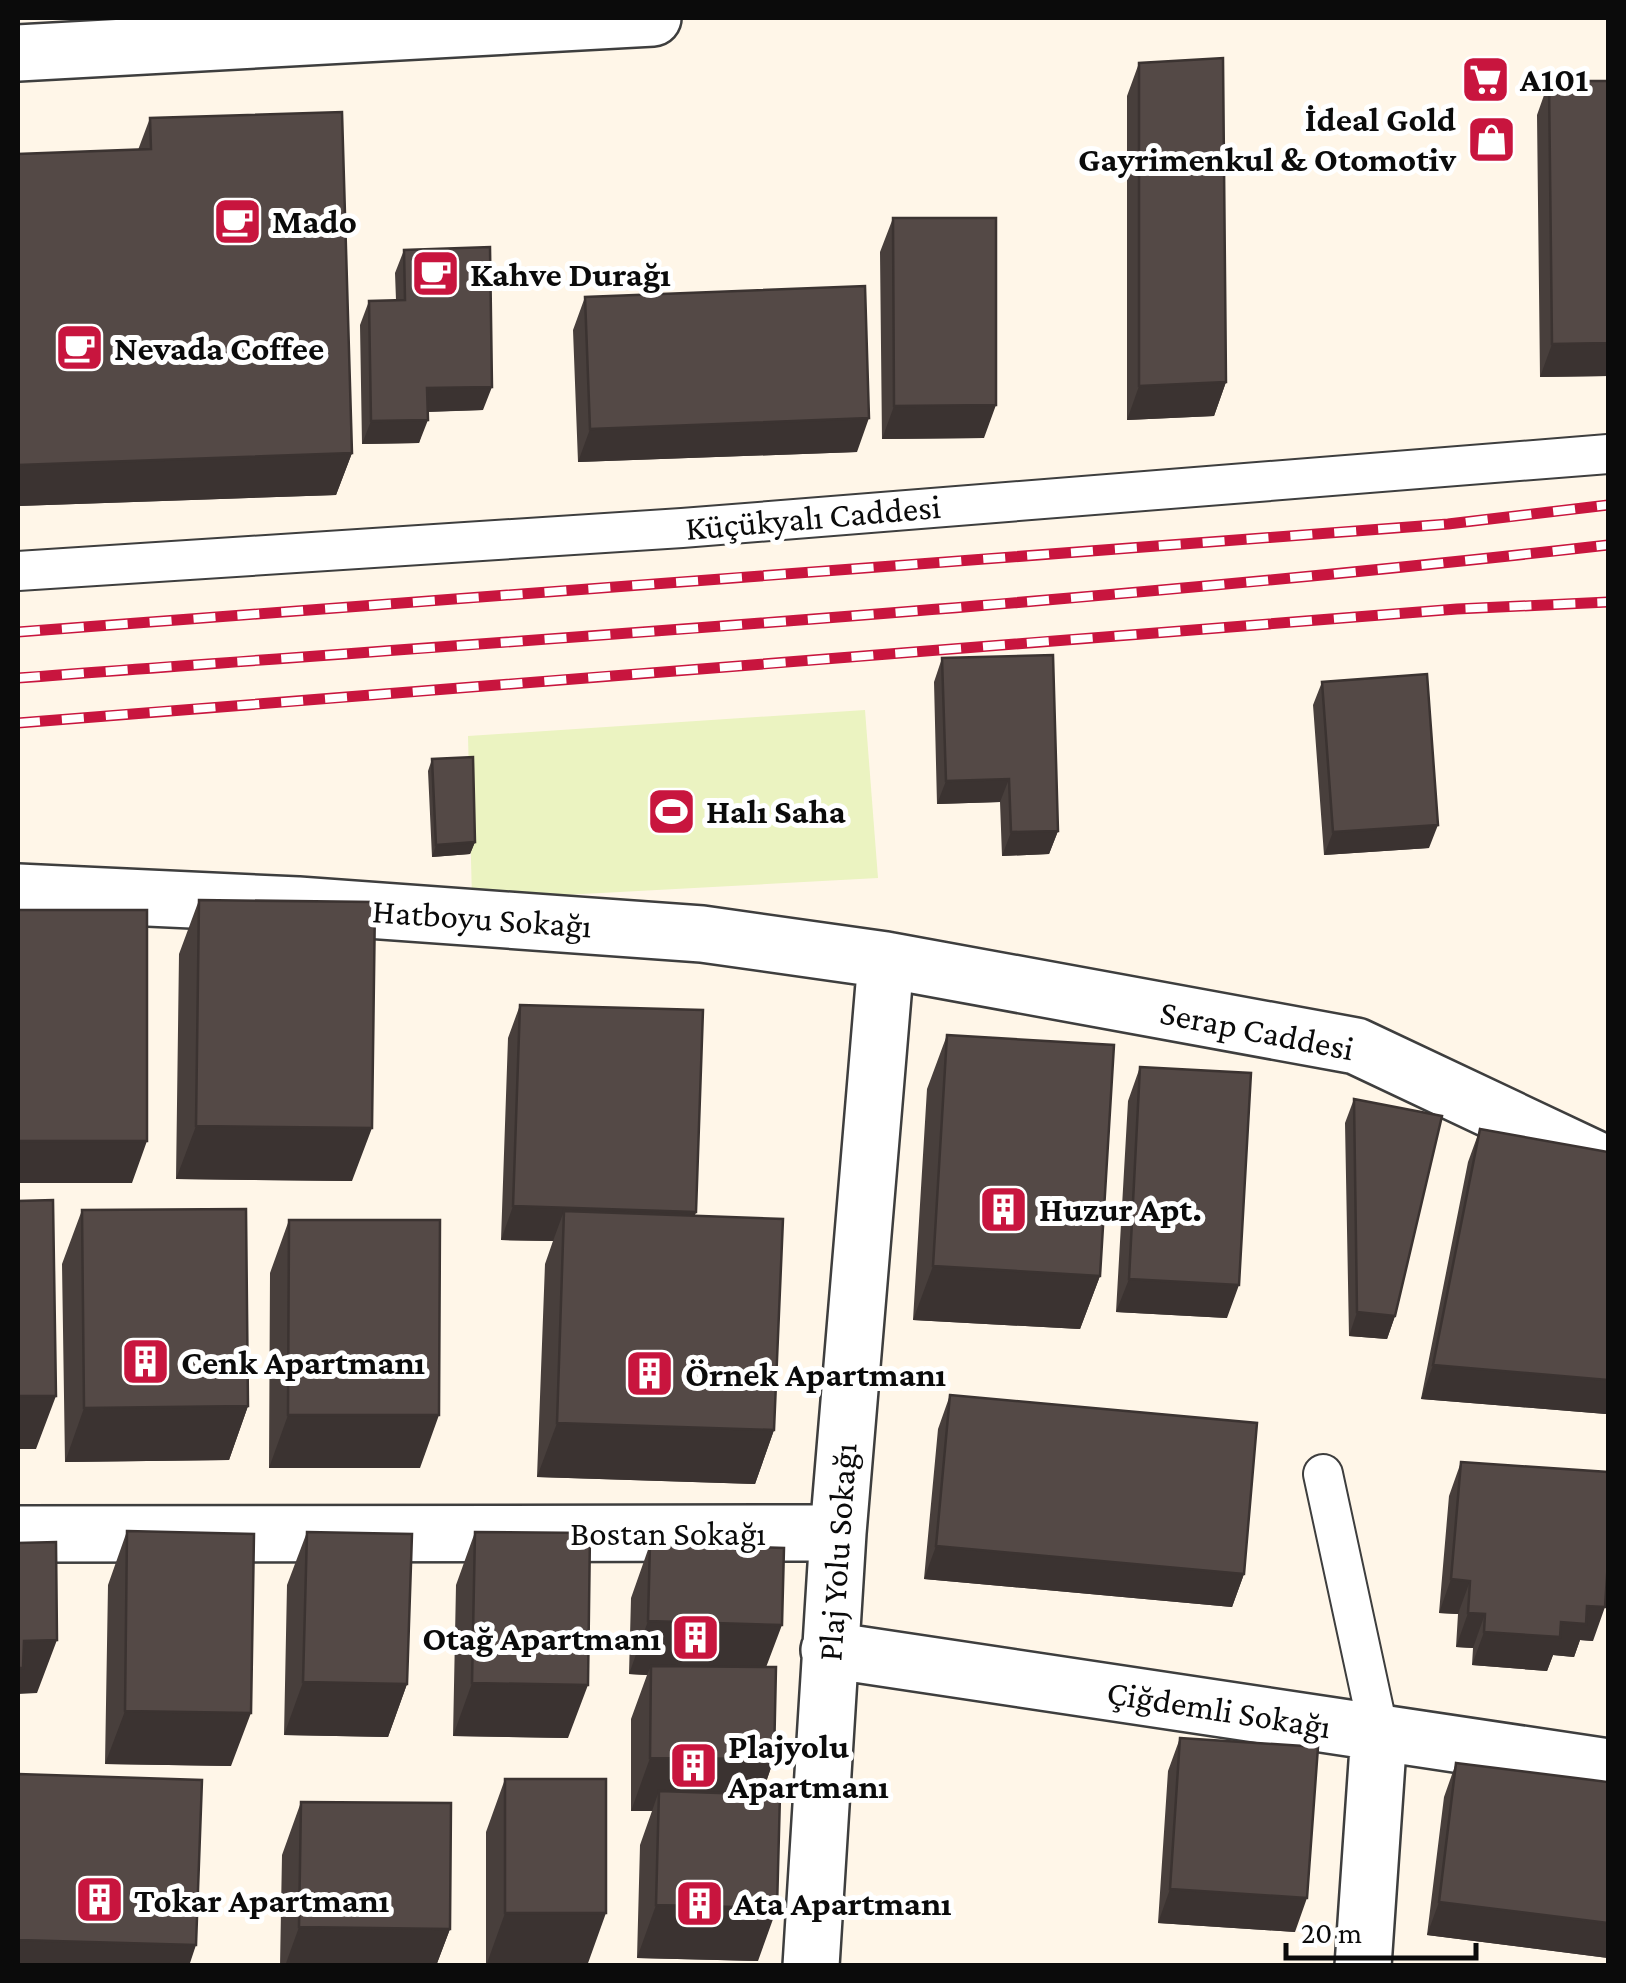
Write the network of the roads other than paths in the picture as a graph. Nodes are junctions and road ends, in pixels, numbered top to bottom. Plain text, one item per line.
1 (654, 18) edge
2 (508, 22) edge
3 (18, 53) edge
4 (1608, 454) edge
5 (18, 571) edge
6 (18, 892) edge
7 (886, 960) junction
8 (1608, 1164) edge
9 (1323, 1474) dead end
10 (838, 1533) junction
11 (18, 1534) edge
12 (829, 1650) junction
13 (1379, 1733) junction
14 (1608, 1768) edge
15 (811, 1966) edge
16 (1362, 1966) edge

1 - 2 street
2 - 3 street
4 - 5 lane, Küçükyalı Caddesi
6 - 7 street, Hatboyu Sokağı
7 - 8 street, Serap Caddesi
7 - 10 street, Plaj Yolu Sokağı
9 - 13 lane
10 - 11 street, Bostan Sokağı
10 - 12 street, Plaj Yolu Sokağı
12 - 13 street, Çiğdemli Sokağı
12 - 15 street, Plaj Yolu Sokağı
13 - 14 street, Çiğdemli Sokağı
13 - 16 street

